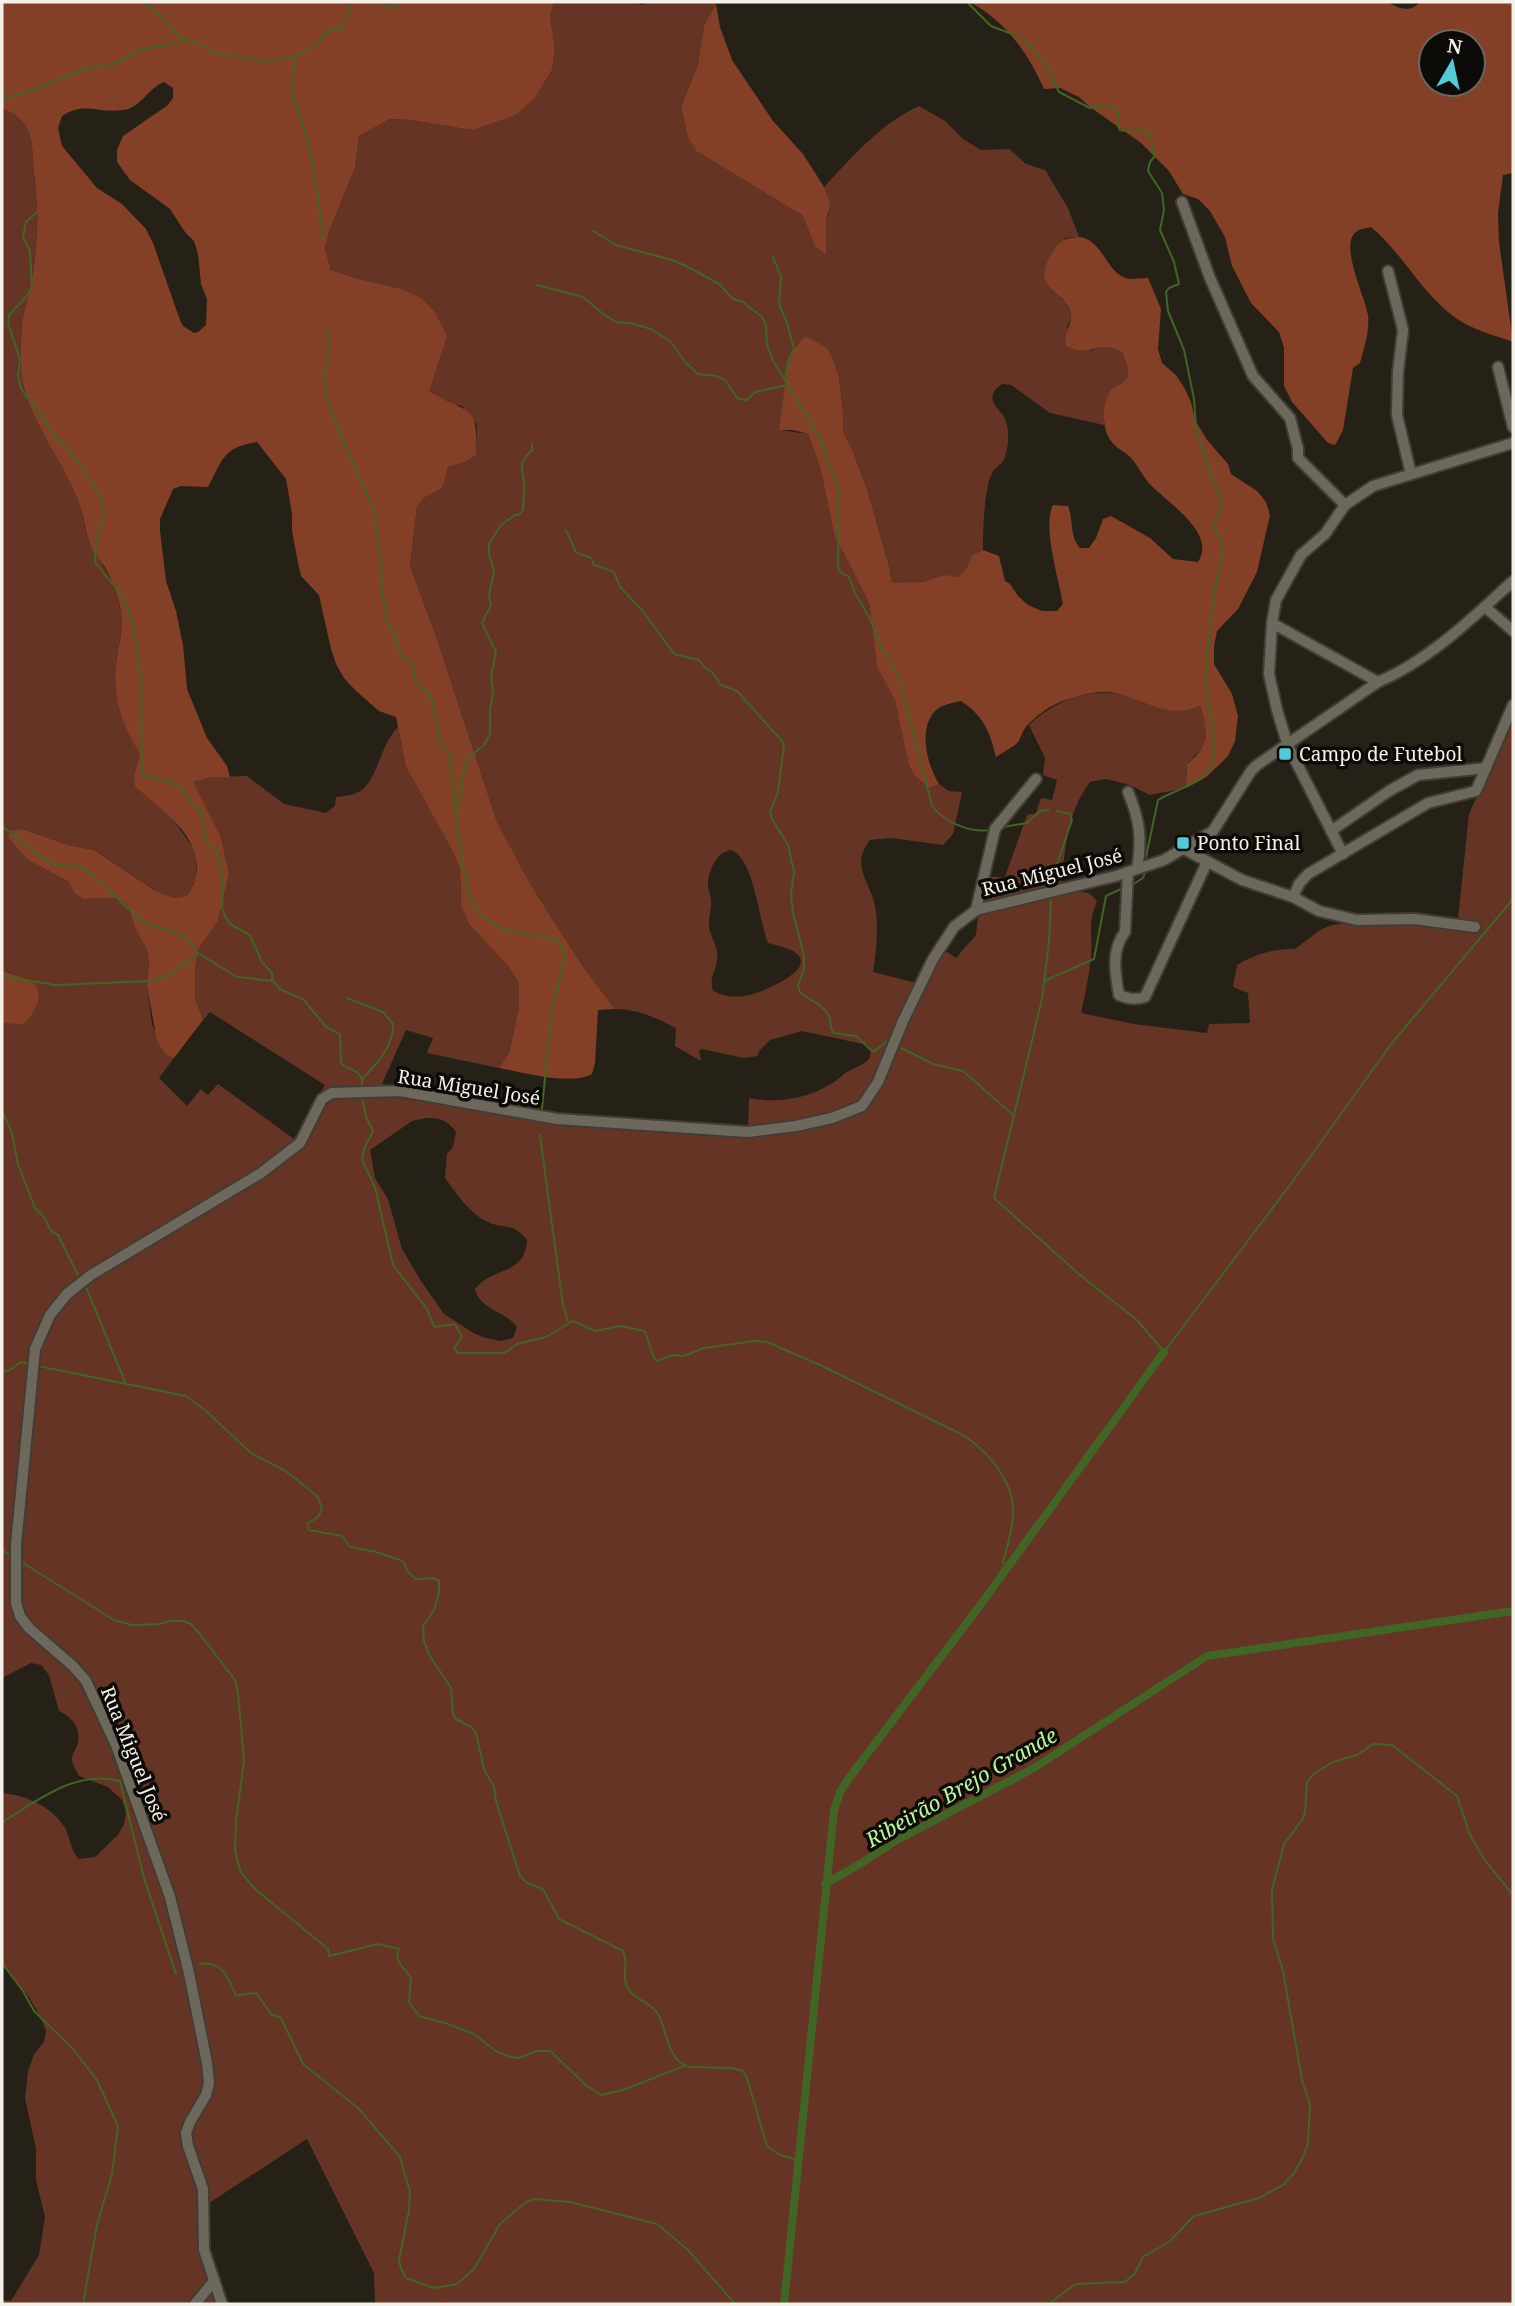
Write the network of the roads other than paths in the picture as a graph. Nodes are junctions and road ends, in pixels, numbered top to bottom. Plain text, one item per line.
1 (1182, 202) dead end
2 (1388, 271) dead end
3 (1499, 367) dead end
4 (1513, 427) edge
5 (1512, 446) edge
6 (1412, 474) junction
7 (1345, 505) junction
8 (1513, 580) edge
9 (1485, 607) junction
10 (1272, 624) junction
11 (1513, 631) edge
12 (1378, 682) junction
13 (1513, 705) edge
14 (1288, 746) junction
15 (1486, 768) junction
16 (1036, 779) dead end
17 (1128, 792) dead end
18 (1331, 831) junction
19 (1184, 849) junction
20 (1343, 854) junction
21 (1207, 862) junction
22 (1133, 870) junction
23 (1293, 897) junction
24 (976, 909) junction
25 (1475, 927) dead end
26 (214, 2281) junction
27 (195, 2304) edge
28 (222, 2304) edge

1 - 7 street
2 - 6 street
3 - 4 street
5 - 6 street
6 - 7 street
7 - 10 street
8 - 9 street, Rua Miguel José
9 - 11 street
9 - 12 street, Rua Miguel José
10 - 12 street
10 - 14 street
12 - 14 street, Rua Miguel José
13 - 15 street
14 - 18 street
14 - 19 street, Rua Miguel José
15 - 18 street
15 - 20 street
16 - 24 street
17 - 22 street
18 - 20 street
19 - 21 street
19 - 22 street, Rua Miguel José
20 - 23 street
21 - 22 street
21 - 23 street
22 - 24 street, Rua Miguel José
23 - 25 street
24 - 26 street, Rua Miguel José
26 - 27 street
26 - 28 street

